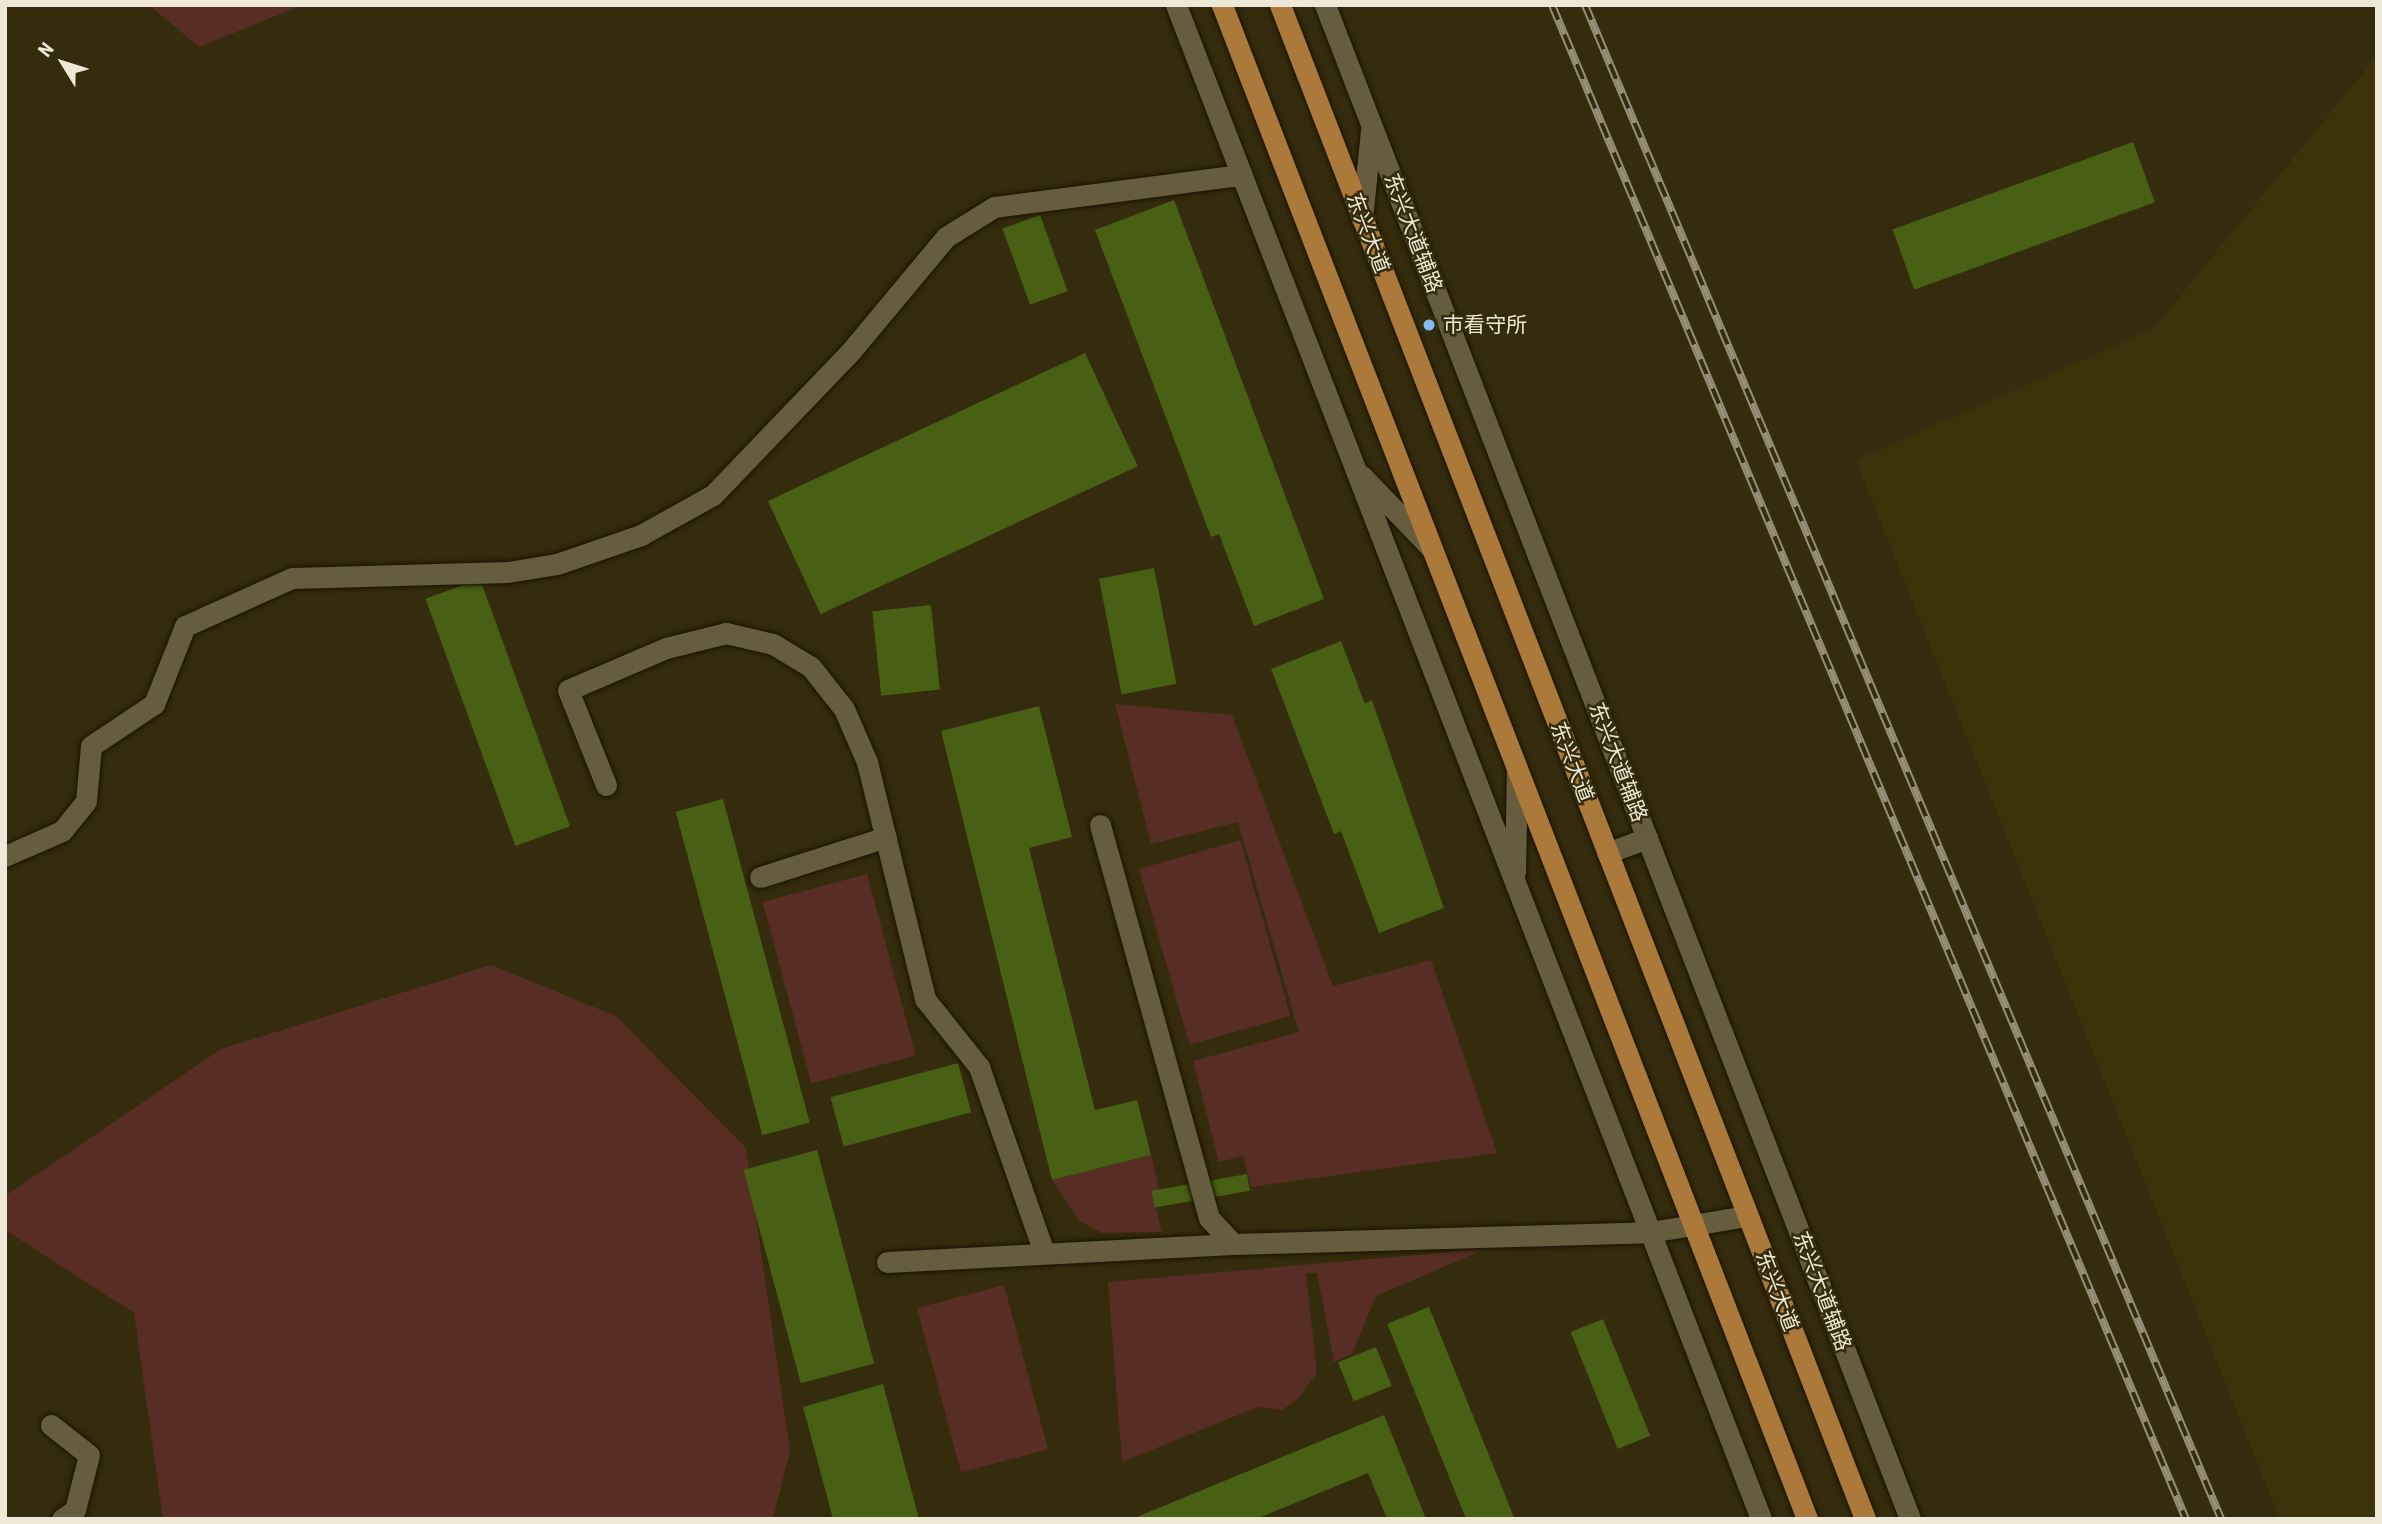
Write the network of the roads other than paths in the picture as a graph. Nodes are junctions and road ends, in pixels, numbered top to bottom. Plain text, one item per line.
1 (1222, 5) edge
2 (1280, 5) edge
3 (1325, 5) edge
4 (1179, 8) edge
5 (1372, 126) junction
6 (1242, 175) junction
7 (1362, 219) junction
8 (1356, 470) junction
9 (1432, 549) junction
10 (1517, 769) junction
11 (606, 785) dead end
12 (1100, 825) dead end
13 (886, 837) junction
14 (1647, 838) junction
15 (1607, 853) junction
16 (5, 856) edge
17 (760, 877) dead end
18 (1515, 883) junction
19 (1748, 1216) junction
20 (1693, 1224) junction
21 (1650, 1232) junction
22 (1233, 1244) junction
23 (1044, 1254) junction
24 (887, 1262) dead end
25 (51, 1425) dead end
26 (62, 1519) edge
27 (1761, 1519) edge
28 (1807, 1519) edge
29 (1865, 1519) edge
30 (1910, 1519) edge

1 - 9 main road
2 - 7 main road, 东兴大道
3 - 5 street, 东兴大道辅路
4 - 6 street
5 - 7 street
5 - 14 street, 东兴大道辅路
6 - 8 street
6 - 16 street
7 - 15 main road, 东兴大道
8 - 9 street
8 - 18 street
9 - 10 main road
10 - 18 street
10 - 20 main road
11 - 13 street
12 - 22 street
13 - 17 street
13 - 23 street
14 - 15 street
14 - 30 street, 东兴大道辅路
15 - 19 main road, 东兴大道
18 - 21 street
19 - 20 street
19 - 29 main road, 东兴大道
20 - 21 street
20 - 28 main road
21 - 22 street
21 - 27 street
22 - 23 street
23 - 24 street
25 - 26 street

